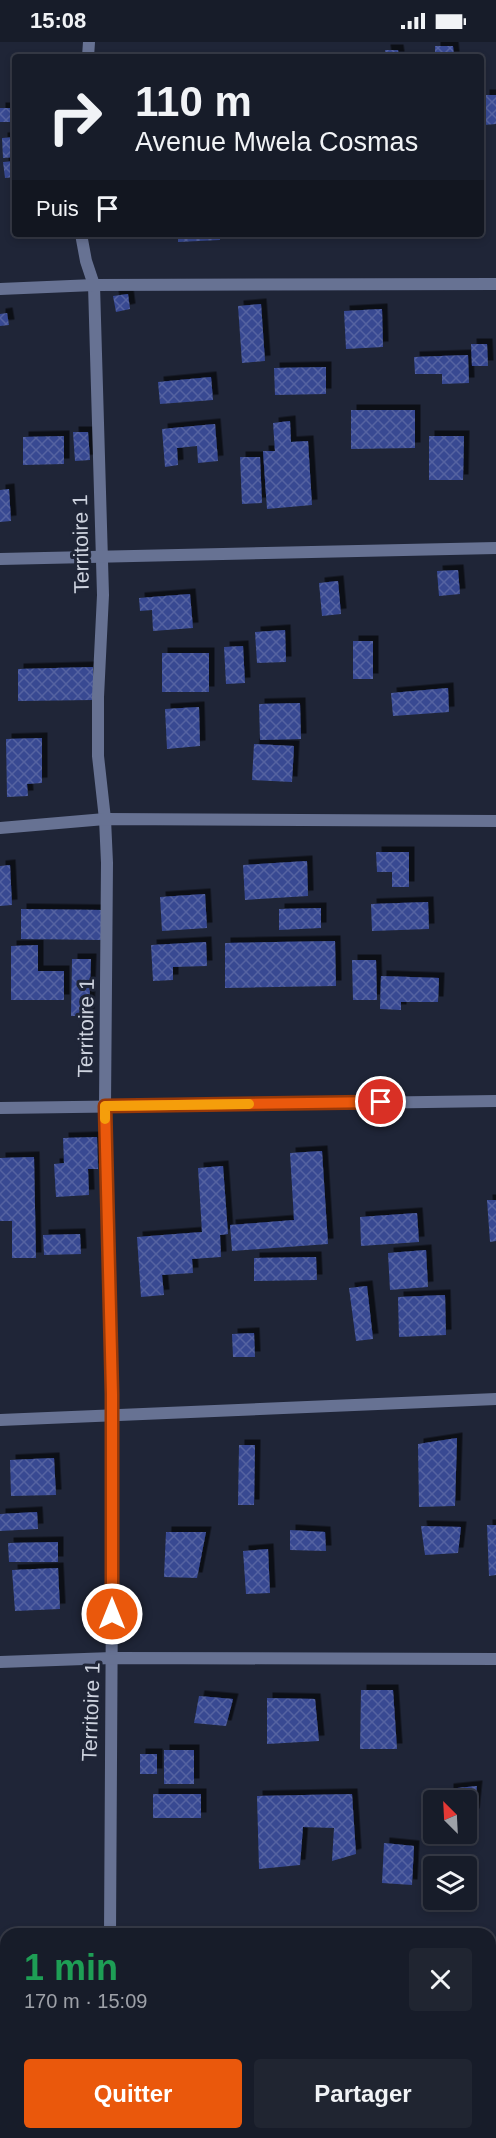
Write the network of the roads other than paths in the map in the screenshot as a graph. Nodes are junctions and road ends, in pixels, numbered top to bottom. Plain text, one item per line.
1 (82, 237) edge
2 (496, 284) edge
3 (94, 285) junction
4 (0, 289) edge
5 (496, 548) edge
6 (102, 556) junction
7 (0, 559) edge
8 (105, 819) junction
9 (496, 821) edge
10 (0, 828) edge
11 (496, 1101) edge
12 (105, 1106) junction
13 (0, 1108) edge
14 (496, 1399) edge
15 (112, 1416) junction
16 (0, 1420) edge
17 (112, 1658) junction
18 (496, 1659) edge
19 (0, 1662) edge
20 (110, 1928) edge

1 - 3 street, Territoire 1
2 - 3 street
3 - 4 street
3 - 6 street, Territoire 1
5 - 6 street
6 - 7 street
6 - 8 street, Territoire 1
8 - 9 street
8 - 10 street
8 - 12 street, Territoire 1
11 - 12 street
12 - 13 street
12 - 15 street, Territoire 1
14 - 15 street
15 - 16 street
15 - 17 street, Territoire 1
17 - 18 street
17 - 19 street
17 - 20 street, Territoire 1

